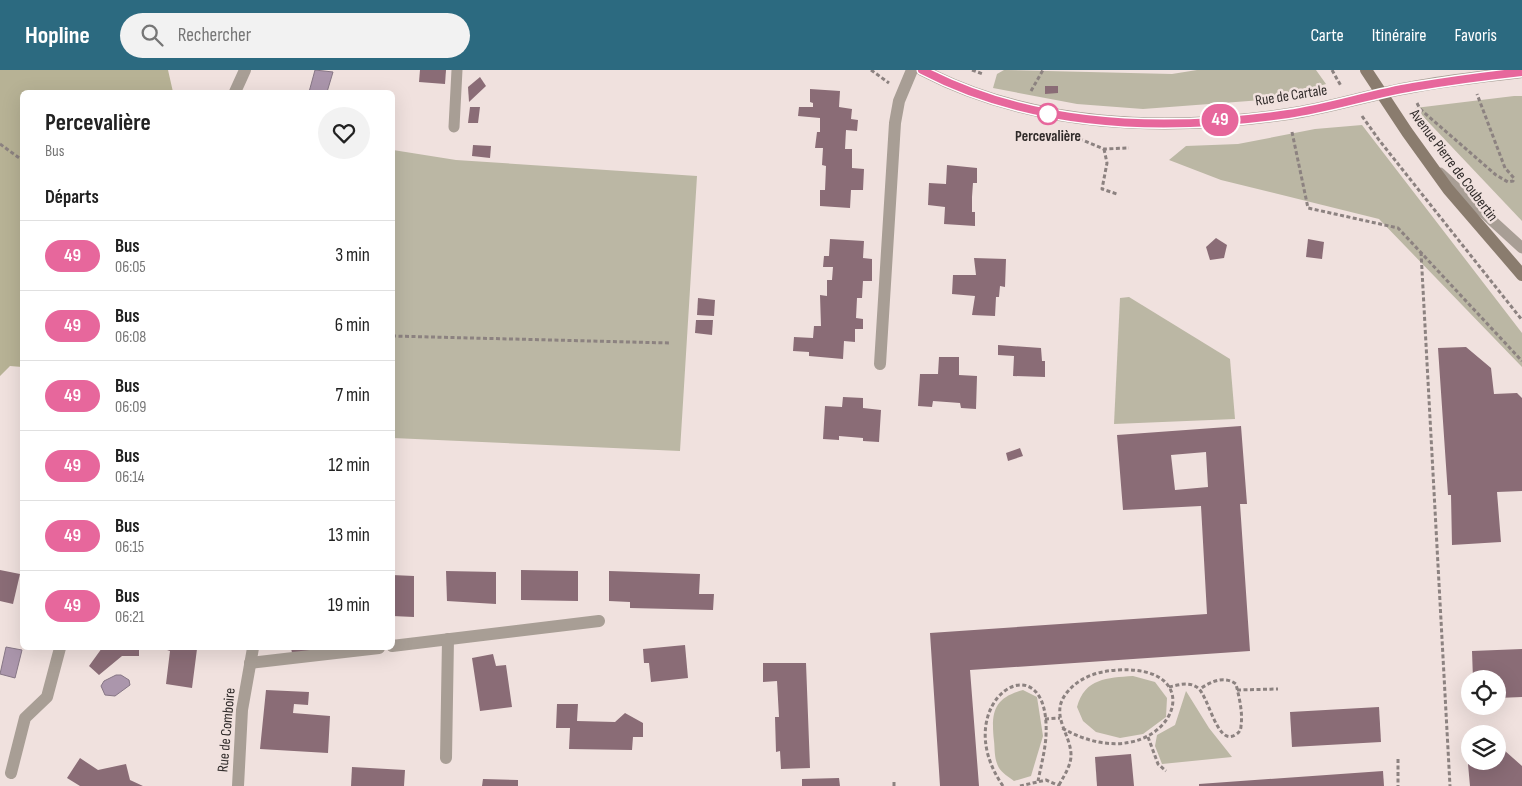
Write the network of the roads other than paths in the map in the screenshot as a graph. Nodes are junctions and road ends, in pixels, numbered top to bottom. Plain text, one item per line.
1 (245, 70) edge
2 (456, 70) edge
3 (912, 70) edge
4 (922, 70) edge
5 (1366, 70) edge
6 (1522, 72) edge
7 (236, 90) edge
8 (454, 127) dead end
9 (1429, 162) junction
10 (1522, 248) edge
11 (1522, 275) edge
12 (880, 364) dead end
13 (599, 621) dead end
14 (448, 639) junction
15 (395, 646) edge
16 (59, 650) edge
17 (253, 650) edge
18 (362, 650) edge
19 (250, 663) junction
20 (446, 758) dead end
21 (11, 773) dead end
22 (238, 786) edge

1 - 7 street
2 - 8 lane
3 - 12 street
4 - 6 street, Rue de Cartale
5 - 9 main road, Avenue Pierre de Coubertin
9 - 10 lane
9 - 11 main road, Avenue Pierre de Coubertin
13 - 14 street
14 - 15 street
14 - 20 street
16 - 21 street
17 - 19 street, Rue de Comboire
18 - 19 street
19 - 22 street, Rue de Comboire

